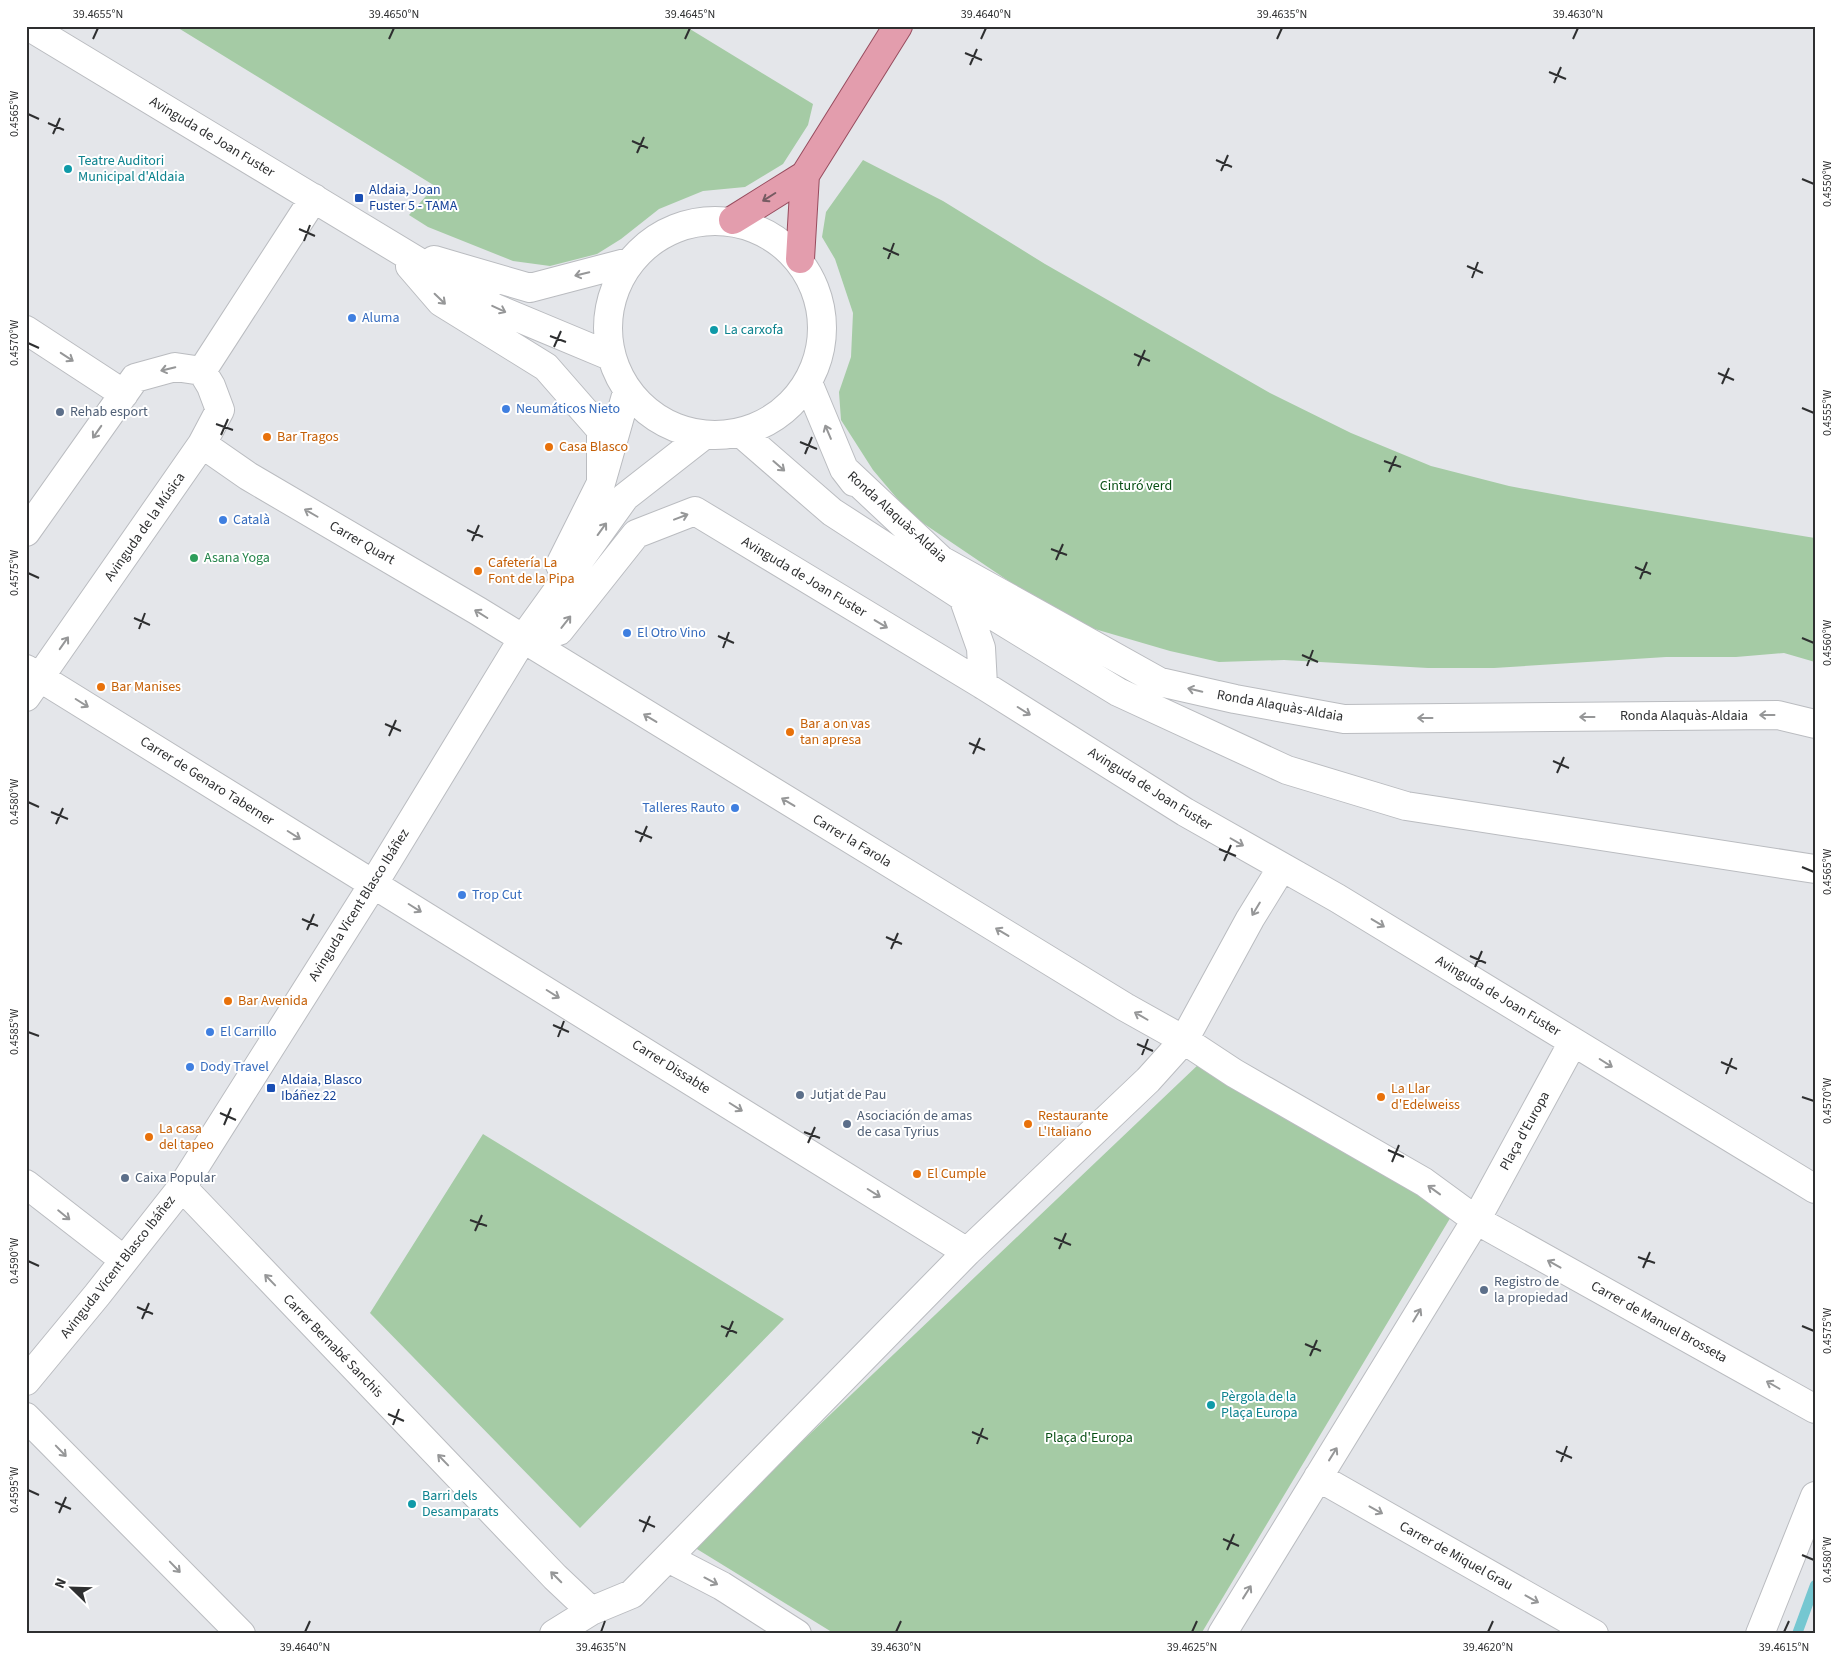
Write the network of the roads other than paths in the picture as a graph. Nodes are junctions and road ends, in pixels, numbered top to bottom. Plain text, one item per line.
1 (28, 26) edge
2 (898, 26) edge
3 (804, 174) junction
4 (314, 198) junction
5 (733, 220) junction
6 (396, 250) junction
7 (800, 258) junction
8 (629, 262) junction
9 (26, 330) edge
10 (610, 356) junction
11 (202, 370) junction
12 (808, 385) junction
13 (627, 392) junction
14 (124, 394) junction
15 (742, 434) junction
16 (703, 436) junction
17 (202, 444) junction
18 (844, 469) junction
19 (601, 483) junction
20 (26, 532) edge
21 (924, 573) junction
22 (962, 597) junction
23 (522, 640) junction
24 (31, 681) edge
25 (983, 685) junction
26 (1815, 724) edge
27 (1282, 868) junction
28 (1815, 869) edge
29 (374, 883) junction
30 (1184, 1040) junction
31 (1573, 1042) junction
32 (26, 1184) edge
33 (182, 1187) junction
34 (1815, 1189) edge
35 (1476, 1220) junction
36 (967, 1252) junction
37 (124, 1260) junction
38 (26, 1381) edge
39 (1815, 1409) edge
40 (26, 1417) edge
41 (1318, 1478) junction
42 (1815, 1496) edge
43 (668, 1558) junction
44 (591, 1611) junction
45 (241, 1634) edge
46 (554, 1634) edge
47 (797, 1634) edge
48 (1222, 1634) edge
49 (1594, 1634) edge
50 (1760, 1634) edge

1 - 4 street, Avinguda de Joan Fuster
2 - 3 main road
3 -> 5 main road
3 - 7 main road
4 - 6 street, Avinguda de Joan Fuster
4 - 11 street
5 - 7 street
5 - 8 street
8 -> 6 street, Avinguda de Joan Fuster
6 -> 10 street, Avinguda de Joan Fuster
6 -> 19 street, Avinguda de Joan Fuster
7 - 12 street
8 - 10 street
9 -> 14 street
10 - 13 street
11 -> 14 street
11 - 17 street, Avinguda de la Música
12 - 15 street
18 -> 12 street, Ronda Alaquàs-Aldaia
13 - 16 street
13 - 19 street, Avinguda Vicent Blasco Ibáñez
14 -> 20 street
15 - 16 street
15 -> 21 street, Ronda Alaquàs-Aldaia
23 -> 16 street, Avinguda Vicent Blasco Ibáñez
23 -> 17 street, Carrer Quart
24 -> 17 street, Avinguda de la Música
18 - 21 street, Ronda Alaquàs-Aldaia
26 -> 18 street, Ronda Alaquàs-Aldaia
19 - 23 street, Avinguda Vicent Blasco Ibáñez
21 - 22 street, Ronda Alaquàs-Aldaia
22 - 25 street
22 - 28 street, Ronda Alaquàs-Aldaia
23 -> 25 street, Avinguda de Joan Fuster
23 - 29 street, Avinguda Vicent Blasco Ibáñez
30 -> 23 street, Carrer la Farola
24 -> 29 street, Carrer de Genaro Taberner
25 -> 27 street, Avinguda de Joan Fuster
27 -> 30 street
27 -> 31 street, Avinguda de Joan Fuster
29 - 33 street, Avinguda Vicent Blasco Ibáñez
29 -> 36 street, Carrer Dissabte
35 -> 30 street
30 - 36 street
31 -> 34 street, Avinguda de Joan Fuster
31 - 35 street, Plaça d'Europa
32 -> 37 street
33 - 37 street, Avinguda Vicent Blasco Ibáñez
44 -> 33 street, Carrer Bernabé Sanchis
39 -> 35 street, Carrer de Manuel Brosseta
41 -> 35 street, Plaça d'Europa
36 - 43 street
37 - 38 street, Avinguda Vicent Blasco Ibáñez
40 -> 45 street
48 -> 41 street, Plaça d'Europa
41 -> 49 street, Carrer de Miquel Grau
42 - 50 street
43 - 44 street
43 -> 47 street
44 - 46 street

